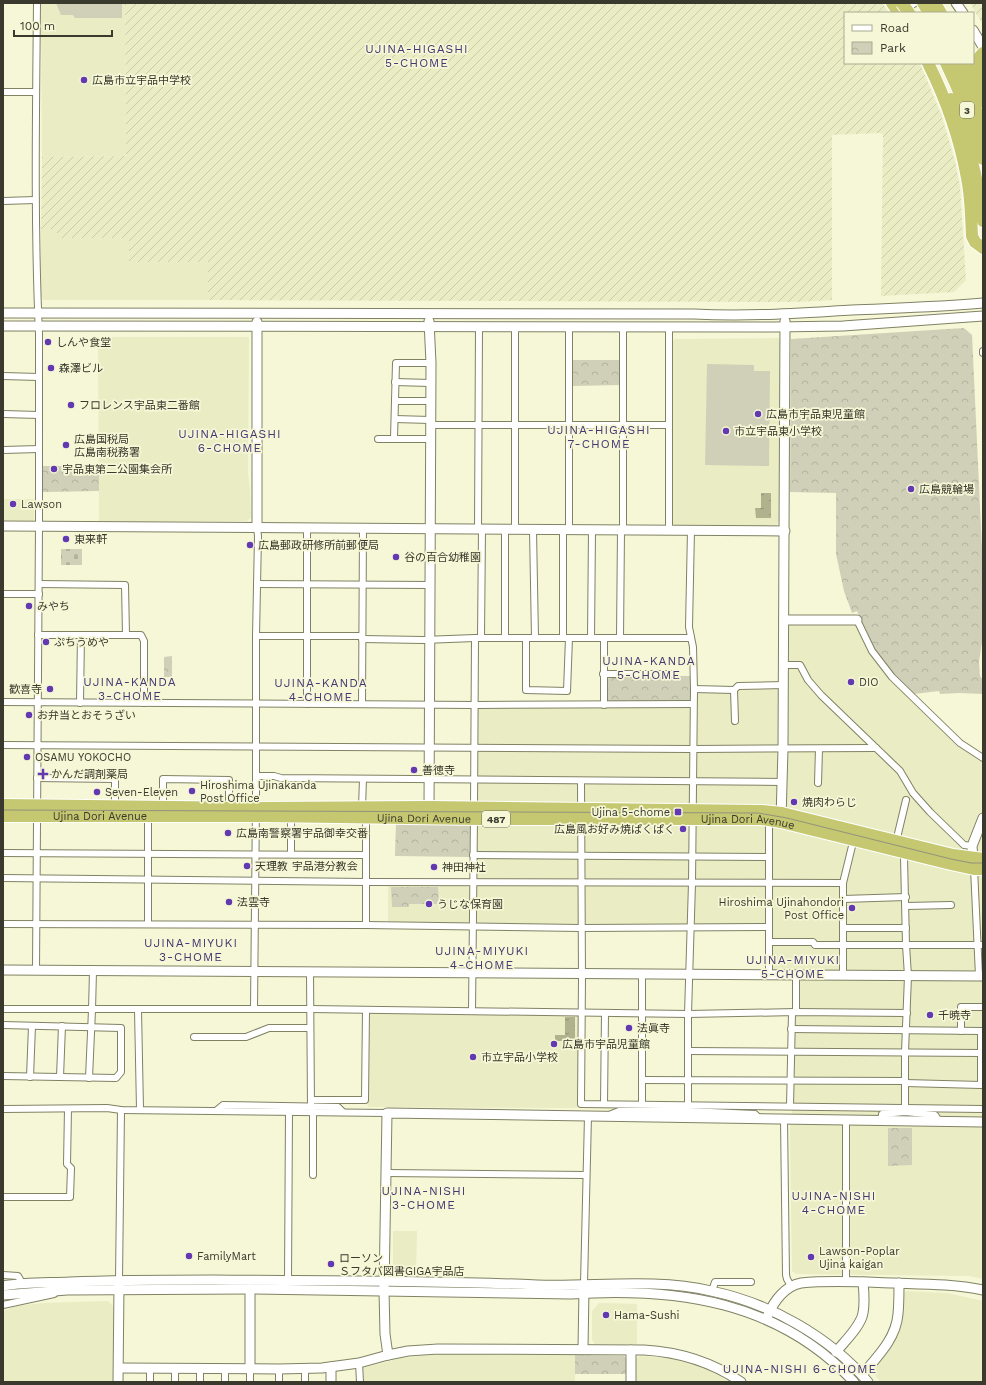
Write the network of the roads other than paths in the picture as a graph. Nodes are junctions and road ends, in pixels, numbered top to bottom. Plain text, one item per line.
1 (37, 3) edge
2 (892, 3) edge
3 (902, 3) edge
4 (911, 3) edge
5 (915, 3) edge
6 (923, 3) edge
7 (935, 3) edge
8 (956, 3) edge
9 (898, 12) edge
10 (901, 12) edge
11 (908, 12) edge
12 (917, 12) edge
13 (928, 12) edge
14 (940, 12) edge
15 (962, 12) edge
16 (974, 32) edge
17 (983, 47) edge
18 (983, 53) edge
19 (929, 64) edge
20 (936, 64) edge
21 (946, 64) edge
22 (957, 64) edge
23 (968, 65) edge
24 (983, 79) edge
25 (3, 92) edge
26 (36, 92) junction
27 (983, 102) edge
28 (983, 131) edge
29 (983, 159) edge
30 (35, 200) junction
31 (3, 201) edge
32 (983, 221) edge
33 (983, 248) edge
34 (983, 303) edge
35 (3, 313) edge
36 (37, 313) junction
37 (257, 314) junction
38 (429, 314) junction
39 (785, 314) junction
40 (983, 316) edge
41 (3, 326) edge
42 (38, 326) junction
43 (256, 326) junction
44 (430, 326) junction
45 (479, 327) junction
46 (569, 327) junction
47 (785, 327) junction
48 (515, 328) junction
49 (623, 328) junction
50 (669, 328) junction
51 (430, 363) junction
52 (3, 376) edge
53 (39, 377) junction
54 (395, 382) junction
55 (430, 383) junction
56 (395, 401) junction
57 (430, 401) junction
58 (3, 414) edge
59 (39, 415) junction
60 (395, 419) junction
61 (430, 422) junction
62 (478, 425) junction
63 (515, 425) junction
64 (623, 425) junction
65 (669, 425) junction
66 (568, 426) junction
67 (394, 438) junction
68 (430, 438) junction
69 (378, 439) dead end
70 (39, 449) junction
71 (3, 450) edge
72 (3, 526) edge
73 (39, 526) junction
74 (257, 528) junction
75 (307, 528) junction
76 (363, 528) junction
77 (429, 529) junction
78 (480, 529) junction
79 (505, 529) junction
80 (515, 529) junction
81 (534, 530) junction
82 (566, 530) junction
83 (592, 530) junction
84 (622, 530) junction
85 (669, 530) junction
86 (691, 530) junction
87 (785, 531) junction
88 (39, 584) junction
89 (257, 584) junction
90 (307, 584) junction
91 (430, 584) junction
92 (363, 585) junction
93 (3, 594) edge
94 (39, 594) junction
95 (784, 620) junction
96 (857, 620) joint
97 (38, 635) junction
98 (81, 635) junction
99 (126, 635) junction
100 (256, 636) junction
101 (307, 636) junction
102 (362, 638) junction
103 (478, 638) junction
104 (505, 638) junction
105 (526, 638) junction
106 (535, 638) junction
107 (566, 638) junction
108 (591, 638) junction
109 (604, 638) junction
110 (620, 638) junction
111 (691, 638) junction
112 (430, 639) junction
113 (784, 664) junction
114 (603, 674) junction
115 (672, 674) dead end
116 (784, 685) junction
117 (694, 689) junction
118 (734, 690) junction
119 (38, 701) junction
120 (3, 702) edge
121 (80, 702) junction
122 (144, 703) junction
123 (256, 703) junction
124 (307, 704) junction
125 (362, 704) junction
126 (429, 704) junction
127 (693, 704) junction
128 (475, 705) junction
129 (604, 705) junction
130 (735, 721) dead end
131 (3, 745) edge
132 (37, 746) junction
133 (256, 746) junction
134 (429, 747) junction
135 (474, 747) junction
136 (876, 748) junction
137 (693, 749) junction
138 (783, 749) junction
139 (819, 749) junction
140 (983, 758) edge
141 (256, 776) junction
142 (37, 778) junction
143 (363, 779) junction
144 (428, 779) junction
145 (474, 780) junction
146 (581, 781) junction
147 (693, 781) junction
148 (783, 782) junction
149 (818, 783) dead end
150 (906, 800) dead end
151 (3, 805) edge
152 (115, 806) junction
153 (163, 807) junction
154 (229, 808) junction
155 (36, 811) junction
156 (256, 812) junction
157 (364, 812) junction
158 (429, 812) junction
159 (474, 813) junction
160 (582, 814) junction
161 (693, 814) junction
162 (3, 816) edge
163 (148, 816) junction
164 (291, 817) junction
165 (983, 818) edge
166 (777, 819) junction
167 (854, 836) junction
168 (896, 842) junction
169 (972, 846) junction
170 (3, 853) edge
171 (36, 853) junction
172 (148, 853) junction
173 (905, 853) junction
174 (255, 854) junction
175 (291, 854) junction
176 (366, 855) junction
177 (473, 855) junction
178 (581, 856) junction
179 (692, 856) junction
180 (769, 857) junction
181 (978, 864) edge
182 (3, 878) edge
183 (36, 878) junction
184 (148, 879) junction
185 (255, 881) junction
186 (366, 882) junction
187 (473, 882) junction
188 (582, 882) junction
189 (692, 883) junction
190 (843, 883) junction
191 (769, 884) junction
192 (906, 897) junction
193 (843, 899) junction
194 (951, 905) dead end
195 (906, 906) junction
196 (3, 924) edge
197 (36, 924) junction
198 (148, 924) junction
199 (255, 924) junction
200 (366, 925) junction
201 (472, 927) junction
202 (581, 928) junction
203 (690, 928) junction
204 (769, 928) junction
205 (843, 928) junction
206 (906, 928) junction
207 (769, 942) junction
208 (906, 945) junction
209 (980, 945) edge
210 (843, 946) junction
211 (3, 970) edge
212 (36, 970) junction
213 (93, 971) junction
214 (254, 973) junction
215 (310, 973) junction
216 (472, 974) junction
217 (582, 974) junction
218 (642, 974) junction
219 (689, 975) junction
220 (769, 975) junction
221 (796, 975) junction
222 (843, 975) junction
223 (908, 976) junction
224 (981, 976) edge
225 (983, 1007) edge
226 (3, 1009) edge
227 (254, 1009) junction
228 (310, 1009) junction
229 (92, 1010) junction
230 (138, 1010) junction
231 (366, 1010) junction
232 (472, 1011) junction
233 (582, 1012) junction
234 (794, 1012) junction
235 (605, 1013) junction
236 (642, 1013) junction
237 (907, 1013) junction
238 (688, 1014) junction
239 (3, 1025) edge
240 (32, 1026) junction
241 (62, 1026) junction
242 (92, 1027) junction
243 (310, 1028) junction
244 (791, 1029) junction
245 (906, 1030) junction
246 (982, 1030) edge
247 (961, 1031) junction
248 (194, 1037) dead end
249 (688, 1051) junction
250 (791, 1051) junction
251 (905, 1052) junction
252 (982, 1053) edge
253 (3, 1076) edge
254 (30, 1077) junction
255 (60, 1077) junction
256 (89, 1078) junction
257 (642, 1080) junction
258 (688, 1080) junction
259 (791, 1080) junction
260 (905, 1082) junction
261 (604, 1104) junction
262 (642, 1104) junction
263 (312, 1106) junction
264 (790, 1106) junction
265 (688, 1108) junction
266 (3, 1109) edge
267 (68, 1109) junction
268 (140, 1109) junction
269 (983, 1109) edge
270 (121, 1110) junction
271 (217, 1110) junction
272 (905, 1110) junction
273 (289, 1112) junction
274 (387, 1113) junction
275 (588, 1116) junction
276 (607, 1116) junction
277 (760, 1119) junction
278 (784, 1119) junction
279 (846, 1119) junction
280 (881, 1120) junction
281 (939, 1121) junction
282 (983, 1122) edge
283 (387, 1173) junction
284 (313, 1175) dead end
285 (586, 1175) junction
286 (3, 1197) edge
287 (3, 1275) edge
288 (119, 1280) junction
289 (288, 1280) junction
290 (385, 1281) junction
291 (751, 1282) dead end
292 (846, 1282) junction
293 (863, 1282) junction
294 (22, 1283) junction
295 (899, 1283) junction
296 (3, 1286) edge
297 (791, 1286) junction
298 (584, 1288) junction
299 (983, 1288) edge
300 (250, 1289) junction
301 (67, 1290) junction
302 (119, 1290) junction
303 (384, 1290) junction
304 (712, 1291) junction
305 (3, 1295) edge
306 (3, 1305) edge
307 (768, 1315) junction
308 (583, 1349) junction
309 (631, 1350) junction
310 (836, 1352) junction
311 (388, 1355) junction
312 (359, 1363) junction
313 (331, 1367) junction
314 (119, 1368) junction
315 (150, 1368) junction
316 (175, 1368) junction
317 (200, 1368) junction
318 (225, 1368) junction
319 (250, 1368) junction
320 (279, 1369) junction
321 (306, 1369) junction
322 (865, 1379) edge
323 (118, 1382) edge
324 (150, 1382) edge
325 (175, 1382) edge
326 (200, 1382) edge
327 (225, 1382) edge
328 (250, 1382) edge
329 (279, 1382) edge
330 (305, 1382) edge
331 (331, 1382) edge
332 (360, 1382) edge
333 (631, 1382) edge
334 (741, 1382) edge
335 (854, 1382) edge

1 - 26 street
2 - 9 highway
3 - 11 highway, bridge
4 - 12 highway
5 - 10 street
6 - 13 highway
7 - 14 highway
8 - 15 street
16 - 17 street
18 - 24 highway
19 - 33 highway
20 - 32 highway
21 - 29 highway, 3
22 - 28 highway, 3
23 - 27 highway
25 - 26 street
26 - 30 street
30 - 31 street
30 - 36 street
34 - 39 street
35 - 36 street
36 - 37 street
36 - 42 street
37 - 38 street
37 - 43 street
38 - 39 street
38 - 44 street
39 - 47 street
40 - 47 street
41 - 42 street
42 - 43 street
42 - 53 street
43 - 44 street
43 - 74 street
44 - 45 street
44 - 51 street
45 - 48 street
45 - 62 street
46 - 48 street
46 - 49 street
46 - 66 street
47 - 50 street
47 - 87 street
48 - 63 street
49 - 50 street
49 - 64 street
50 - 65 street
51 - 54 street
51 - 55 street
52 - 53 street
53 - 59 street
54 - 55 street
54 - 56 street
55 - 57 street
56 - 57 street
56 - 60 street
57 - 61 street
58 - 59 street
59 - 70 street
60 - 61 street
60 - 67 street
61 - 62 street
61 - 68 street
62 - 63 street
62 - 78 street
63 - 66 street
63 - 80 street
64 - 65 street
64 - 66 street
64 - 84 street
65 - 85 street
66 - 82 street
67 - 68 street
67 - 69 street
68 - 77 street
70 - 71 street
70 - 73 street
72 - 73 street
73 - 74 street
73 - 88 street
74 - 75 street
74 - 89 street
75 - 76 street
75 - 90 street
76 - 77 street
76 - 92 street
77 - 78 street
77 - 91 street
78 - 79 street
78 - 103 street
79 - 80 street
79 - 104 street
80 - 81 street
81 - 82 street
81 - 106 street
82 - 83 street
82 - 107 street
83 - 84 street
83 - 108 street
84 - 85 street
84 - 110 street
85 - 86 street
86 - 87 street
86 - 111 street
87 - 95 street
88 - 94 street
88 - 99 street
89 - 90 street
89 - 100 street
90 - 92 street
90 - 101 street
91 - 92 street
91 - 112 street
92 - 102 street
93 - 94 street
94 - 97 street
95 - 96 street
95 - 113 street
96 - 140 street
97 - 98 street
97 - 119 street
98 - 99 street
98 - 121 street
99 - 122 street
100 - 101 street
100 - 123 street
101 - 102 street
101 - 124 street
102 - 112 street
102 - 125 street
103 - 104 street
103 - 112 street
103 - 128 street
104 - 105 street
105 - 106 street
105 - 107 street
106 - 107 street
107 - 108 street
108 - 109 street
109 - 110 street
109 - 114 street
110 - 111 street
111 - 117 street
112 - 126 street
113 - 116 street
113 - 136 street
114 - 115 street
114 - 129 street
116 - 118 street
116 - 138 street
117 - 118 street
117 - 127 street
118 - 130 street
119 - 120 street
119 - 121 street
119 - 132 street
121 - 122 street
122 - 123 street
123 - 124 street
123 - 133 street
124 - 125 street
125 - 126 street
126 - 128 street
126 - 134 street
127 - 129 street
127 - 137 street
128 - 129 street
128 - 135 street
131 - 132 street
132 - 133 street
132 - 142 street
133 - 134 street
133 - 141 street
134 - 135 street
134 - 144 street
135 - 137 street
135 - 145 street
136 - 139 street
136 - 169 street
137 - 138 street
137 - 147 street
138 - 139 street
138 - 148 street
139 - 149 street
141 - 143 street
141 - 156 street
142 - 152 street
142 - 155 street
143 - 144 street
143 - 157 street
144 - 145 street
144 - 158 street
145 - 146 street
145 - 159 street
146 - 147 street
146 - 160 street
147 - 148 street
147 - 161 street
148 - 166 street
150 - 168 street
151 - 155 highway, Ujina Dori Avenue / 487
152 - 153 highway, Ujina Dori Avenue / 487
152 - 155 highway, Ujina Dori Avenue / 487
153 - 154 highway, Ujina Dori Avenue / 487
153 - 154 street
154 - 156 highway, Ujina Dori Avenue / 487
155 - 162 highway, Ujina Dori Avenue / 487
155 - 163 highway, Ujina Dori Avenue / 487
155 - 171 street
156 - 157 highway, Ujina Dori Avenue / 487
156 - 163 highway, Ujina Dori Avenue / 487
156 - 164 highway, Ujina Dori Avenue / 487
156 - 174 street
157 - 158 highway, Ujina Dori Avenue / 487
157 - 164 highway, Ujina Dori Avenue / 487
157 - 176 street
158 - 159 highway, Ujina Dori Avenue / 487
159 - 160 highway, Ujina Dori Avenue / 487
159 - 177 street
160 - 161 highway, Ujina Dori Avenue / 487
160 - 178 street
161 - 166 highway, Ujina Dori Avenue / 487
161 - 179 street
163 - 172 street
164 - 175 street
165 - 169 street
166 - 167 highway, Ujina Dori Avenue / 487
166 - 180 street
167 - 168 highway, Ujina Dori Avenue / 487
167 - 173 highway, Ujina Dori Avenue / 487
167 - 190 street
168 - 181 highway, Ujina Dori Avenue / 487
169 - 181 street
170 - 171 street
171 - 172 street
171 - 183 street
172 - 174 street
172 - 184 street
173 - 181 highway, Ujina Dori Avenue / 487
173 - 192 street
174 - 175 street
174 - 185 street
175 - 176 street
176 - 186 street
177 - 178 street
177 - 187 street
178 - 179 street
178 - 188 street
179 - 180 street
179 - 189 street
180 - 191 street
181 - 209 street
182 - 183 street
183 - 184 street
183 - 197 street
184 - 185 street
184 - 198 street
185 - 186 street
185 - 199 street
186 - 187 street
186 - 200 street
187 - 188 street
187 - 201 street
188 - 189 street
188 - 202 street
189 - 191 street
189 - 203 street
190 - 191 street
190 - 193 street
191 - 204 street
192 - 193 street
192 - 195 street
193 - 205 street
194 - 195 street
195 - 206 street
196 - 197 street
197 - 198 street
197 - 212 street
198 - 199 street
199 - 200 street
199 - 214 street
200 - 201 street
201 - 202 street
201 - 216 street
202 - 203 street
202 - 217 street
203 - 204 street
203 - 219 street
204 - 207 street
205 - 206 street
205 - 210 street
206 - 208 street
207 - 210 street
207 - 220 street
208 - 209 street
208 - 210 street
208 - 223 street
209 - 224 street
210 - 222 street
211 - 212 street
212 - 213 street
213 - 214 street
213 - 229 street
214 - 215 street
214 - 227 street
215 - 216 street
215 - 228 street
216 - 217 street
216 - 232 street
217 - 218 street
217 - 233 street
218 - 219 street
218 - 236 street
219 - 220 street
219 - 238 street
220 - 221 street
221 - 222 street
221 - 234 street
222 - 223 street
223 - 224 street
223 - 237 street
225 - 247 street
226 - 229 street
227 - 228 street
227 - 230 street
228 - 231 street
228 - 243 street
229 - 230 street
229 - 242 street
230 - 268 street
231 - 232 street
231 - 263 street
232 - 233 street
233 - 235 street
233 - 261 street
234 - 237 street
234 - 238 street
234 - 244 street
235 - 236 street
235 - 261 street
236 - 238 street
236 - 257 street
237 - 245 street
238 - 249 street
239 - 240 street
240 - 241 street
240 - 254 street
241 - 242 street
241 - 255 street
242 - 256 street
242 - 256 street
243 - 248 street
243 - 263 street
244 - 245 street
244 - 250 street
245 - 247 street
245 - 251 street
246 - 247 street
246 - 252 street
249 - 250 street
249 - 258 street
250 - 251 street
250 - 259 street
251 - 252 street
251 - 260 street
252 - 260 street
253 - 254 street
254 - 255 street
255 - 256 street
257 - 258 street
257 - 262 street
258 - 259 street
258 - 265 street
259 - 260 street
259 - 264 street
260 - 272 street
261 - 262 street
262 - 265 street
263 - 271 street
263 - 273 street
263 - 274 street
263 - 284 street
264 - 265 street
264 - 272 street
265 - 276 street
265 - 277 street
266 - 267 street
267 - 270 street
267 - 286 street
268 - 270 street
268 - 271 street
269 - 272 street
270 - 288 street
271 - 273 street
272 - 280 street
272 - 281 street
273 - 289 street
274 - 275 street
274 - 283 street
275 - 276 street
275 - 285 street
276 - 277 street
277 - 278 street
278 - 279 street
278 - 297 street
279 - 280 street
279 - 292 street
280 - 281 street
281 - 282 street
283 - 285 street
283 - 290 street
285 - 298 street
287 - 294 street
288 - 289 street
288 - 294 street
288 - 302 street
289 - 290 street
290 - 298 street
290 - 303 street
291 - 304 street
292 - 293 street
292 - 297 street
293 - 295 street
293 - 310 street
294 - 296 street
295 - 299 street
295 - 322 street
297 - 307 street
298 - 303 street
298 - 304 street
298 - 307 street
298 - 308 street
300 - 302 street
300 - 303 street
300 - 319 street
301 - 302 street
301 - 305 street
301 - 306 street
302 - 314 street
303 - 311 street
304 - 307 street
307 - 310 street
307 - 335 street
308 - 309 street
308 - 311 street
309 - 333 street
309 - 334 street
310 - 322 street
311 - 312 street
312 - 313 street
312 - 332 street
313 - 321 street
313 - 331 street
314 - 315 street
314 - 323 street
315 - 316 street
315 - 324 street
316 - 317 street
316 - 325 street
317 - 318 street
317 - 326 street
318 - 319 street
318 - 327 street
319 - 320 street
319 - 328 street
320 - 321 street
320 - 329 street
321 - 330 street

